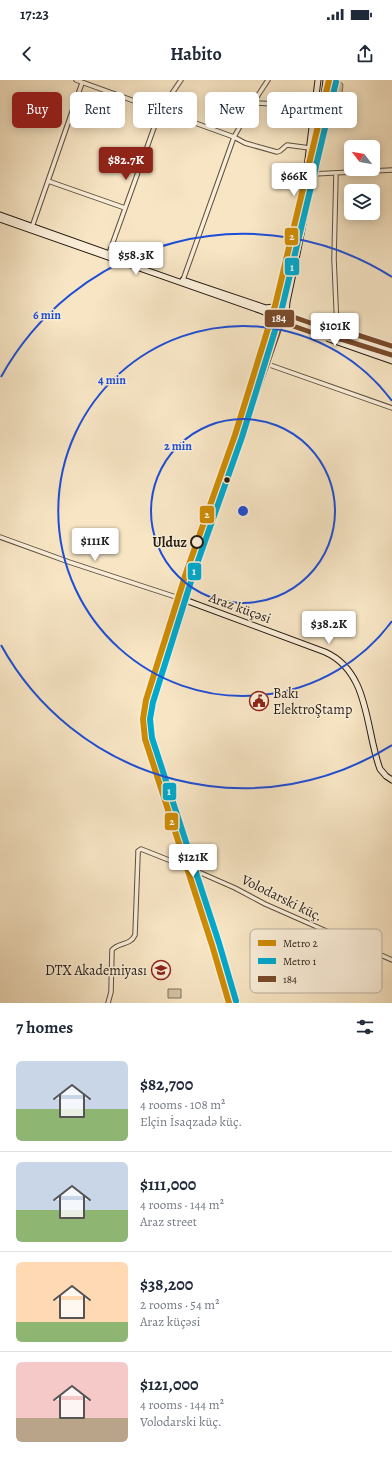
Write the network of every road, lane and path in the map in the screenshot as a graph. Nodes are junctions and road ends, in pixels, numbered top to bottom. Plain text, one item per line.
1 (76, 80) edge
2 (181, 80) edge
3 (268, 80) edge
4 (318, 80) edge
5 (326, 80) edge
6 (82, 83) junction
7 (173, 92) edge
8 (317, 92) edge
9 (259, 94) edge
10 (133, 101) edge
11 (197, 124) edge
12 (154, 128) edge
13 (239, 128) edge
14 (312, 128) edge
15 (234, 137) junction
16 (310, 148) junction
17 (392, 170) edge
18 (336, 172) junction
19 (313, 174) junction
20 (48, 181) junction
21 (125, 208) junction
22 (0, 215) edge
23 (299, 217) junction
24 (305, 218) junction
25 (0, 219) edge
26 (32, 228) junction
27 (108, 255) junction
28 (184, 280) junction
29 (281, 301) junction
30 (263, 308) junction
31 (282, 318) junction
32 (319, 326) junction
33 (337, 329) junction
34 (316, 334) junction
35 (392, 346) edge
36 (392, 351) edge
37 (392, 355) edge
38 (392, 361) edge
39 (267, 364) junction
40 (392, 408) edge
41 (0, 537) edge
42 (185, 600) junction
43 (392, 780) edge
44 (322, 929) edge
45 (382, 956) edge
46 (392, 960) edge
47 (108, 1003) edge

1 - 6 street
2 - 7 street
3 - 9 street
4 - 8 main road
5 - 19 main road
6 - 10 street
6 - 20 street
11 - 15 street
12 - 21 street
13 - 15 street
14 - 16 main road
15 - 16 street
15 - 28 street
16 - 23 main road
17 - 18 street
18 - 19 street
18 - 33 street
19 - 24 main road
20 - 21 street
20 - 26 street
21 - 27 street
22 - 26 main road
23 - 24 main road
23 - 29 main road
24 - 31 main road
25 - 26 main road
26 - 27 main road
27 - 28 main road
27 - 31 main road
28 - 30 main road
29 - 30 main road
29 - 31 main road
30 - 31 main road
31 - 32 main road
31 - 34 main road
31 - 39 main road
32 - 33 main road
32 - 36 main road
33 - 35 main road
34 - 37 main road
34 - 38 main road
39 - 40 street
39 - 42 main road
41 - 42 street
42 - 43 main road, Araz küçəsi
44 - 47 street, Volodarski küç.
45 - 46 street, Volodarski küç.

